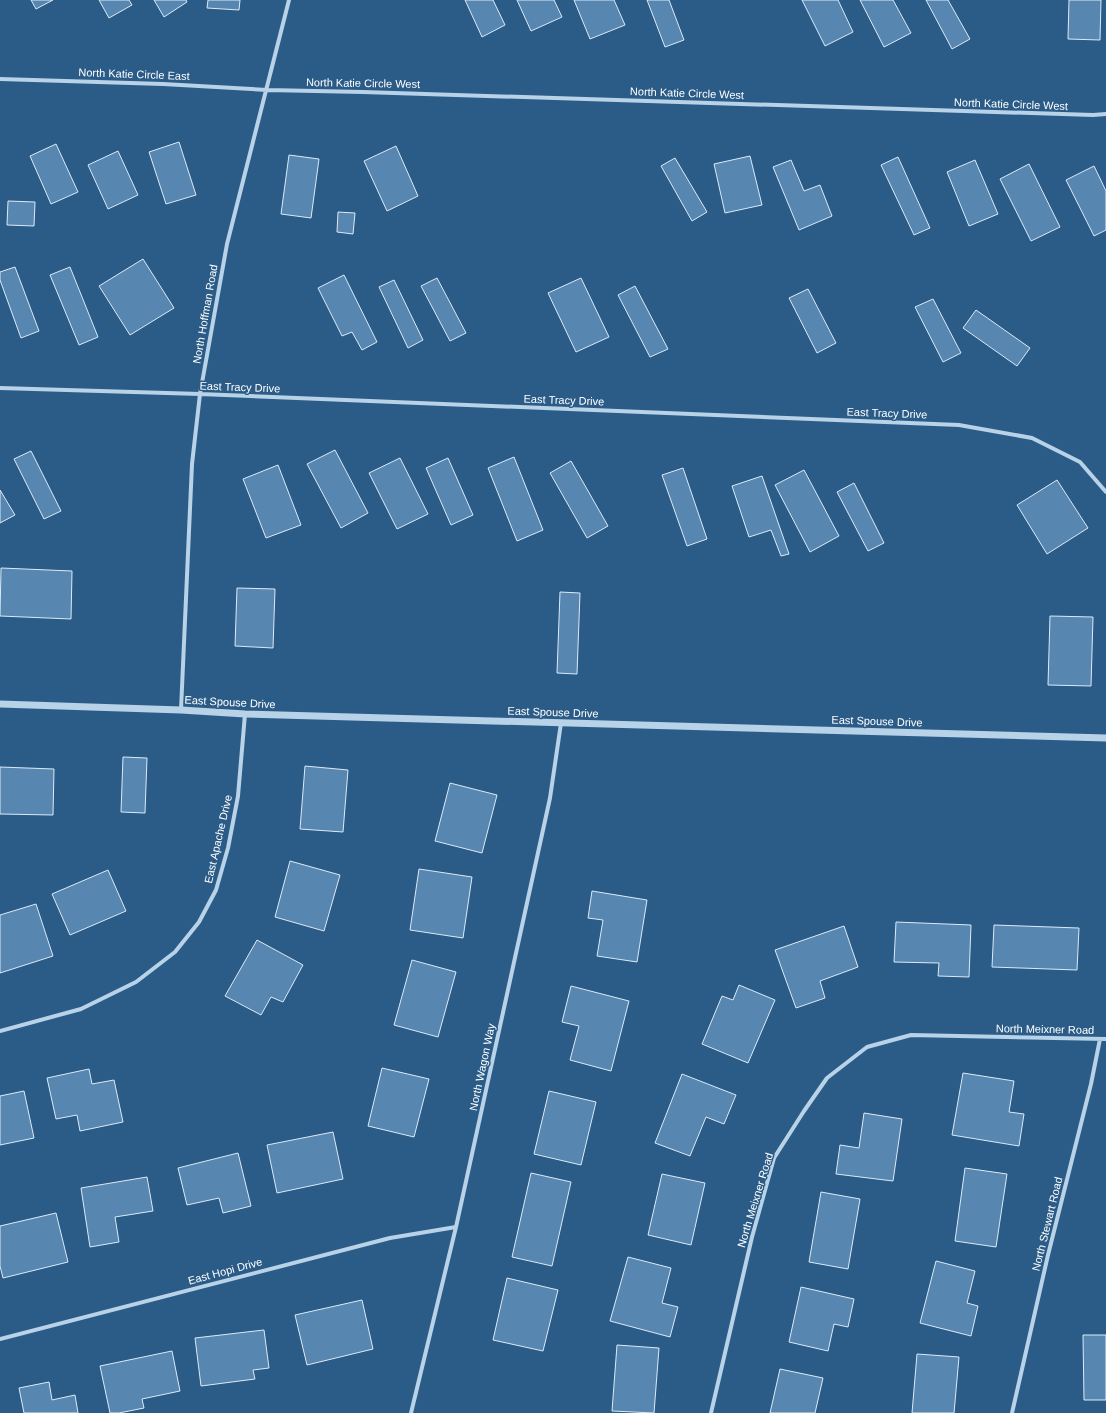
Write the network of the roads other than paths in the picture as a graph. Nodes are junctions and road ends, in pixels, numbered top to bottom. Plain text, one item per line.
1 (289, 0) edge
2 (0, 79) edge
3 (267, 90) junction
4 (1106, 114) edge
5 (0, 388) edge
6 (200, 394) junction
7 (1106, 492) edge
8 (0, 704) edge
9 (181, 710) junction
10 (245, 714) junction
11 (561, 723) junction
12 (1106, 738) edge
13 (0, 1031) edge
14 (1100, 1039) junction
15 (1106, 1039) edge
16 (456, 1227) junction
17 (0, 1339) edge
18 (411, 1413) edge
19 (711, 1413) edge
20 (1012, 1413) edge

1 - 3 street, North Hoffman Road
2 - 3 street, North Katie Circle East
3 - 4 street, North Katie Circle West
3 - 6 street, North Hoffman Road
5 - 6 street, East Tracy Drive
6 - 7 street, East Tracy Drive
6 - 9 street, North Hoffman Road
8 - 9 street, East Spouse Drive
9 - 10 street, East Spouse Drive
10 - 11 street, East Spouse Drive
10 - 13 street, East Apache Drive
11 - 12 street, East Spouse Drive
11 - 16 street, North Wagon Way
14 - 15 street, North Meixner Road
14 - 19 street, North Meixner Road
14 - 20 street, North Stewart Road
16 - 17 street, East Hopi Drive
16 - 18 street, North Wagon Way

